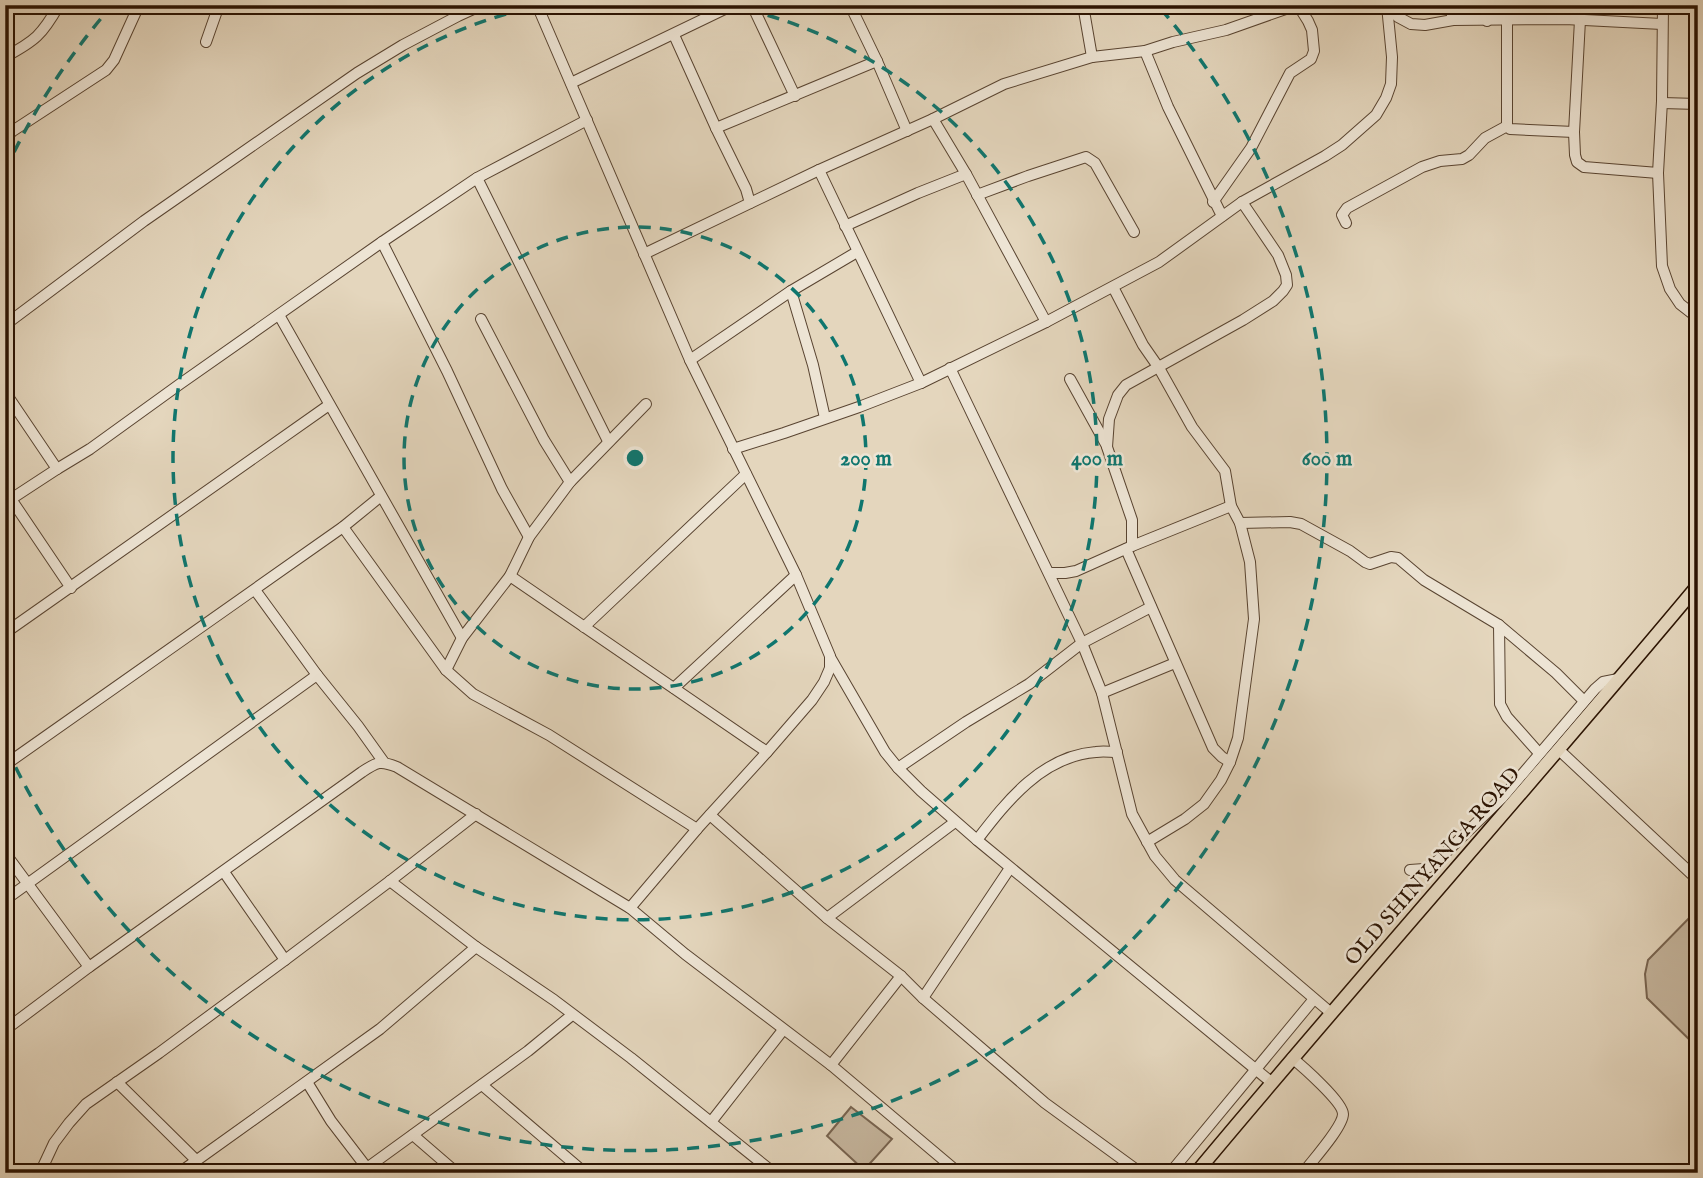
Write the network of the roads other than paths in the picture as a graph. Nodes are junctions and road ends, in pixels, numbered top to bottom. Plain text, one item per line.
1 (59, 5) edge
2 (139, 5) edge
3 (219, 5) edge
4 (482, 5) edge
5 (537, 5) edge
6 (733, 5) edge
7 (752, 5) edge
8 (850, 5) edge
9 (1083, 5) edge
10 (1298, 5) edge
11 (1450, 5) edge
12 (1488, 5) edge
13 (1566, 5) edge
14 (1663, 5) edge
15 (1386, 6) edge
16 (1279, 9) edge
17 (1565, 19) junction
18 (1453, 20) junction
19 (1507, 20) junction
20 (1580, 20) junction
21 (1487, 21) junction
22 (1662, 24) junction
23 (674, 35) junction
24 (206, 42) dead end
25 (1145, 51) junction
26 (5, 57) edge
27 (1092, 57) junction
28 (877, 61) junction
29 (572, 83) junction
30 (794, 96) junction
31 (1662, 103) junction
32 (1698, 104) edge
33 (933, 119) junction
34 (587, 120) junction
35 (5, 123) edge
36 (1507, 126) junction
37 (716, 128) junction
38 (907, 131) junction
39 (1574, 132) junction
40 (8, 135) edge
41 (819, 170) junction
42 (1658, 173) junction
43 (966, 174) junction
44 (477, 178) junction
45 (977, 195) junction
46 (1213, 202) junction
47 (1242, 202) junction
48 (750, 203) junction
49 (1222, 216) junction
50 (1346, 223) dead end
51 (845, 226) junction
52 (1134, 232) dead end
53 (382, 242) junction
54 (857, 252) junction
55 (644, 254) junction
56 (1113, 287) junction
57 (791, 292) junction
58 (279, 315) junction
59 (1698, 318) edge
60 (481, 319) dead end
61 (1046, 322) junction
62 (5, 325) edge
63 (690, 360) junction
64 (950, 368) junction
65 (1159, 368) junction
66 (1070, 379) dead end
67 (920, 383) junction
68 (5, 392) edge
69 (646, 404) dead end
70 (329, 405) junction
71 (825, 418) junction
72 (608, 441) junction
73 (1107, 447) junction
74 (733, 449) junction
75 (57, 469) junction
76 (746, 474) junction
77 (570, 482) junction
78 (381, 496) junction
79 (8, 501) edge
80 (1231, 506) junction
81 (1240, 523) junction
82 (343, 527) junction
83 (529, 537) junction
84 (1129, 547) junction
85 (1049, 573) junction
86 (796, 575) junction
87 (510, 576) junction
88 (1698, 585) edge
89 (71, 588) junction
90 (255, 590) junction
91 (1151, 607) junction
92 (1499, 625) junction
93 (584, 627) junction
94 (5, 633) edge
95 (462, 638) junction
96 (1082, 643) junction
97 (830, 656) junction
98 (1175, 663) junction
99 (446, 670) junction
100 (317, 675) junction
101 (1618, 679) junction
102 (674, 688) junction
103 (1102, 693) junction
104 (1584, 701) junction
105 (1559, 750) junction
106 (767, 752) junction
107 (1117, 752) junction
108 (1539, 753) junction
109 (383, 761) junction
110 (1230, 762) junction
111 (5, 765) edge
112 (898, 768) junction
113 (476, 814) junction
114 (710, 815) junction
115 (955, 822) junction
116 (697, 829) junction
117 (977, 840) junction
118 (1147, 842) junction
119 (5, 853) edge
120 (1010, 867) junction
121 (1410, 870) dead end
122 (224, 872) junction
123 (1698, 880) edge
124 (390, 881) junction
125 (27, 884) junction
126 (5, 900) edge
127 (630, 908) junction
128 (828, 918) junction
129 (476, 947) junction
130 (285, 960) junction
131 (89, 967) junction
132 (901, 976) junction
133 (923, 998) junction
134 (1314, 999) junction
135 (1330, 1013) junction
136 (572, 1014) junction
137 (5, 1030) edge
138 (783, 1030) junction
139 (1292, 1058) junction
140 (831, 1065) junction
141 (1254, 1069) junction
142 (117, 1082) junction
143 (307, 1082) junction
144 (1271, 1082) junction
145 (482, 1085) junction
146 (711, 1122) junction
147 (413, 1135) junction
148 (196, 1160) junction
149 (363, 1170) edge
150 (40, 1173) edge
151 (179, 1173) edge
152 (457, 1173) edge
153 (585, 1173) edge
154 (774, 1173) edge
155 (959, 1173) edge
156 (1141, 1173) edge
157 (1170, 1173) edge
158 (1196, 1173) edge
159 (1303, 1173) edge

1 - 26 street
2 - 40 street
3 - 24 street
4 - 62 street
5 - 29 street
6 - 23 street
7 - 30 street
8 - 28 street
9 - 27 street
10 - 16 street
10 - 46 street
11 - 18 street
12 - 21 street
13 - 17 street
14 - 22 street
15 - 18 street
15 - 47 street
16 - 25 street
17 - 19 street
17 - 20 street
18 - 21 street
19 - 21 street
19 - 36 street
20 - 22 street
20 - 39 street
22 - 31 street
23 - 29 street
23 - 37 street
25 - 27 street
25 - 46 street
27 - 33 street
28 - 30 street
28 - 38 street
29 - 34 street
30 - 37 street
31 - 32 street
31 - 42 street
33 - 38 street
33 - 43 street
34 - 44 street
34 - 55 street
35 - 40 street
36 - 39 street
36 - 50 street
37 - 48 street
38 - 41 street
39 - 42 street
41 - 48 street
41 - 51 street
42 - 59 street
43 - 45 street
43 - 51 street
44 - 53 street
44 - 72 street
45 - 52 street
45 - 61 street
46 - 49 street
47 - 49 street
47 - 65 street
48 - 55 street
49 - 56 street
51 - 54 street
53 - 58 street
53 - 83 street
54 - 57 street
54 - 67 street
55 - 63 street
56 - 61 street
56 - 65 street
57 - 63 street
57 - 71 street
58 - 70 street
58 - 75 street
60 - 77 street
61 - 64 street
63 - 74 street
64 - 67 street
64 - 85 street
65 - 73 street
65 - 80 street
66 - 73 street
67 - 71 street
68 - 75 street
69 - 72 street
70 - 78 street
70 - 89 street
71 - 74 street
72 - 77 street
73 - 84 street
74 - 76 street
75 - 79 street
76 - 86 street
76 - 93 street
77 - 83 street
78 - 82 street
78 - 95 street
79 - 89 street
80 - 81 street
80 - 84 street
81 - 92 street
81 - 110 street
82 - 90 street
82 - 99 street
83 - 87 street
84 - 85 street
84 - 91 street
85 - 96 street
86 - 97 street
86 - 102 street
87 - 93 street
87 - 95 street
88 - 101 main road, OLD SHINYANGA ROAD
89 - 94 street
90 - 100 street
90 - 111 street
91 - 96 street
91 - 98 street
92 - 104 street
92 - 108 street
93 - 102 street
95 - 99 street
96 - 103 street
96 - 112 street
97 - 106 street
97 - 112 street
98 - 103 street
98 - 110 street
99 - 116 street
100 - 109 street
100 - 125 street
101 - 104 street
101 - 105 main road, OLD SHINYANGA ROAD
102 - 106 street
103 - 107 street
104 - 108 street
105 - 123 street
105 - 135 main road, OLD SHINYANGA ROAD
106 - 114 street
107 - 117 street
107 - 118 street
108 - 121 street
109 - 113 street
109 - 122 street
110 - 118 street
112 - 115 street
113 - 124 street
113 - 127 street
114 - 116 street
114 - 128 street
115 - 117 street
115 - 128 street
116 - 127 street
117 - 120 street
118 - 134 street
119 - 125 street
120 - 133 street
120 - 141 street
122 - 130 street
122 - 131 street
124 - 129 street
124 - 130 street
125 - 126 street
125 - 131 street
127 - 138 street
128 - 132 street
129 - 136 street
129 - 143 street
130 - 142 street
131 - 137 street
132 - 133 street
132 - 140 street
133 - 156 street
134 - 135 street
134 - 141 street
135 - 139 main road, OLD SHINYANGA ROAD
136 - 145 street
136 - 146 street
138 - 140 street
138 - 146 street
139 - 144 main road, OLD SHINYANGA ROAD
139 - 159 street
140 - 155 street
141 - 144 street
141 - 157 street
142 - 148 street
142 - 150 street
143 - 148 street
143 - 149 street
144 - 158 main road, OLD SHINYANGA ROAD
145 - 147 street
145 - 153 street
146 - 154 street
147 - 149 street
147 - 152 street
148 - 151 street

